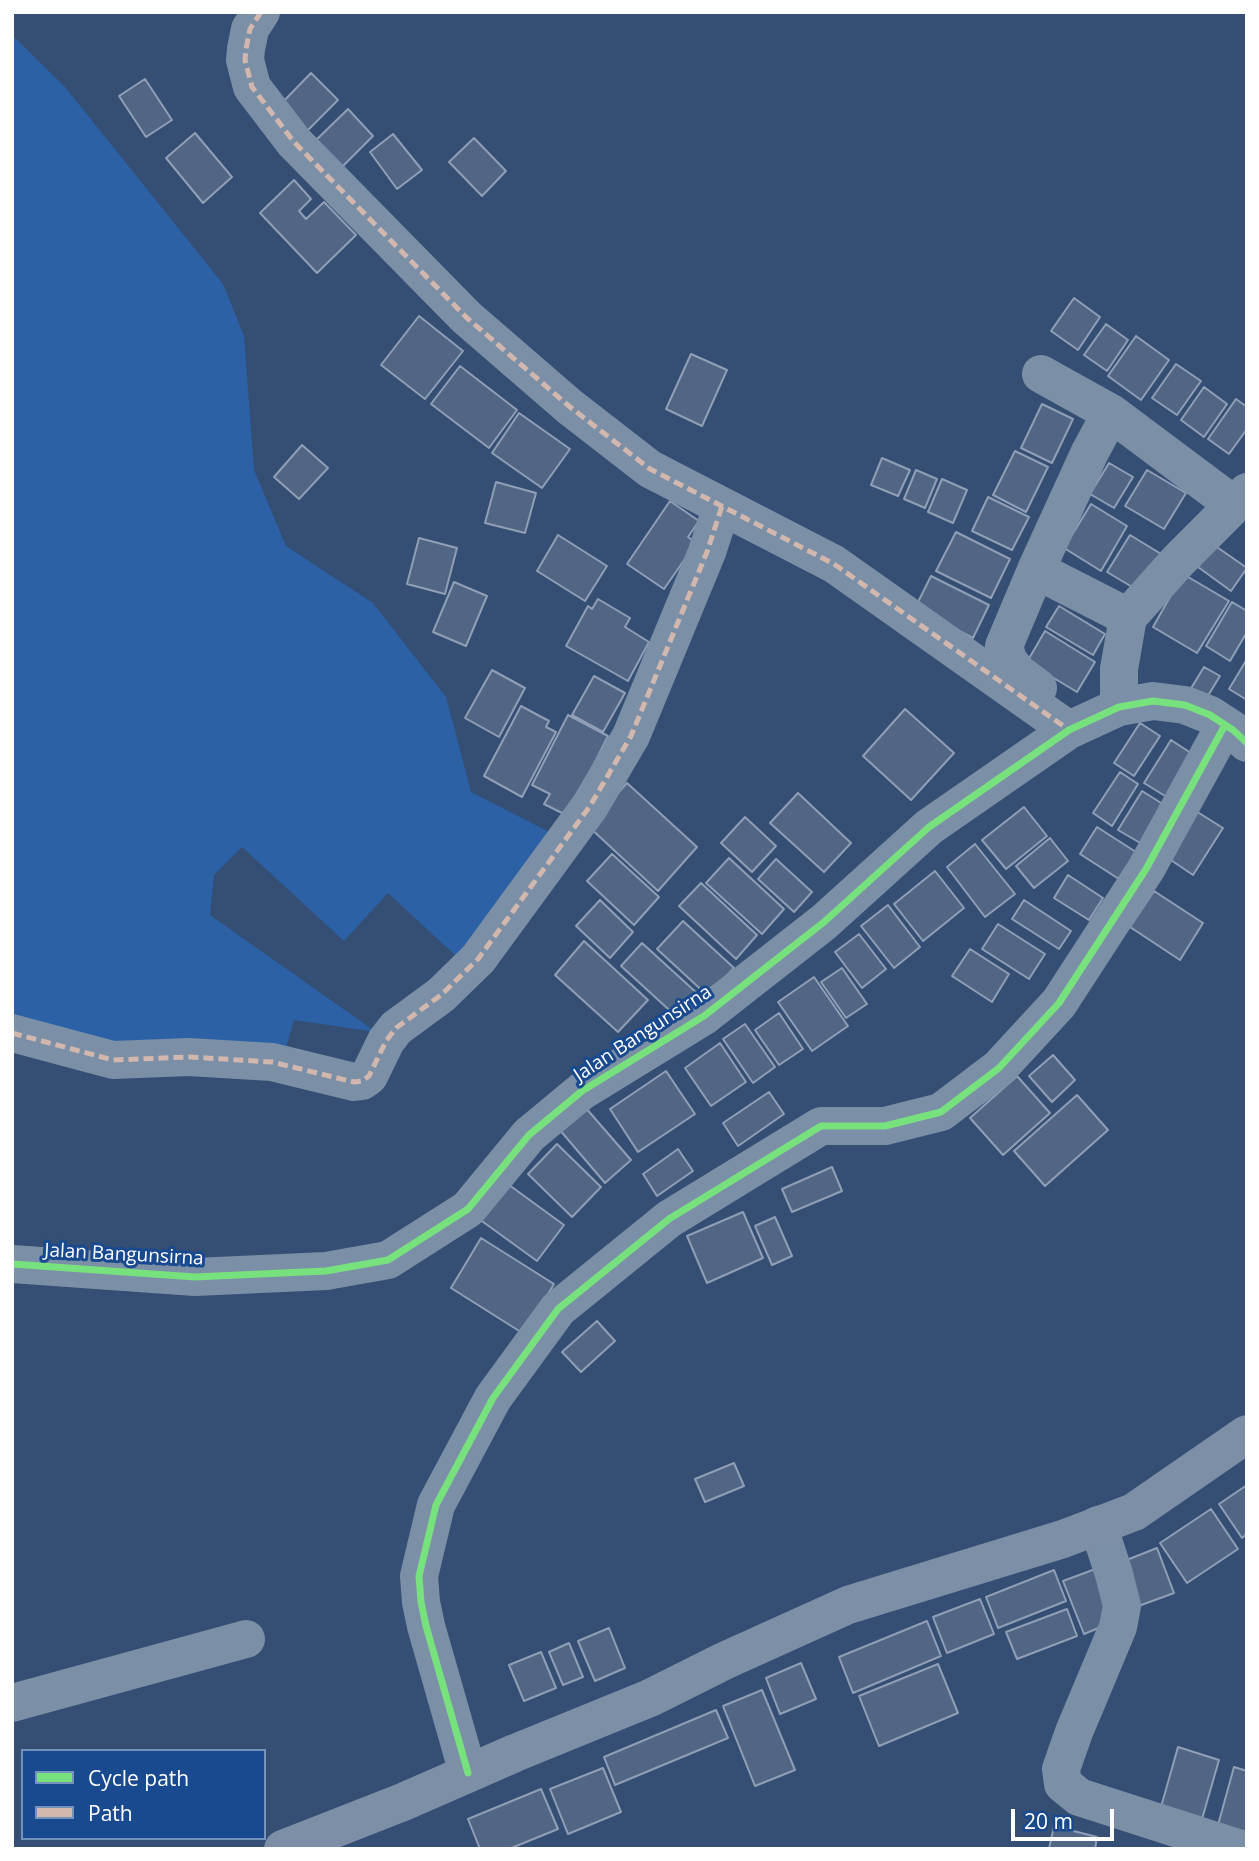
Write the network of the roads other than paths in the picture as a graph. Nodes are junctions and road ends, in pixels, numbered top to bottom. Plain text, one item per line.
1 (261, 12) edge
2 (1041, 374) dead end
3 (1111, 413) junction
4 (1240, 499) edge
5 (722, 506) junction
6 (1036, 570) junction
7 (1128, 617) junction
8 (1119, 707) junction
9 (1077, 726) junction
10 (1236, 734) edge
11 (12, 1033) edge
12 (12, 1264) edge
13 (1247, 1434) edge
14 (1098, 1525) junction
15 (246, 1639) dead end
16 (12, 1703) edge
17 (468, 1773) junction
18 (283, 1849) edge
19 (1241, 1849) edge

1 - 5 street
2 - 3 street
3 - 4 street
3 - 6 street
4 - 7 street
5 - 9 street
5 - 11 street
6 - 7 street
6 - 9 street
7 - 8 street
8 - 9 street, Jalan Bangunsirna
8 - 10 street, Jalan Bangunsirna
9 - 12 street, Jalan Bangunsirna
10 - 17 street
13 - 14 highway
14 - 17 highway
14 - 19 street
15 - 16 street
17 - 18 highway

